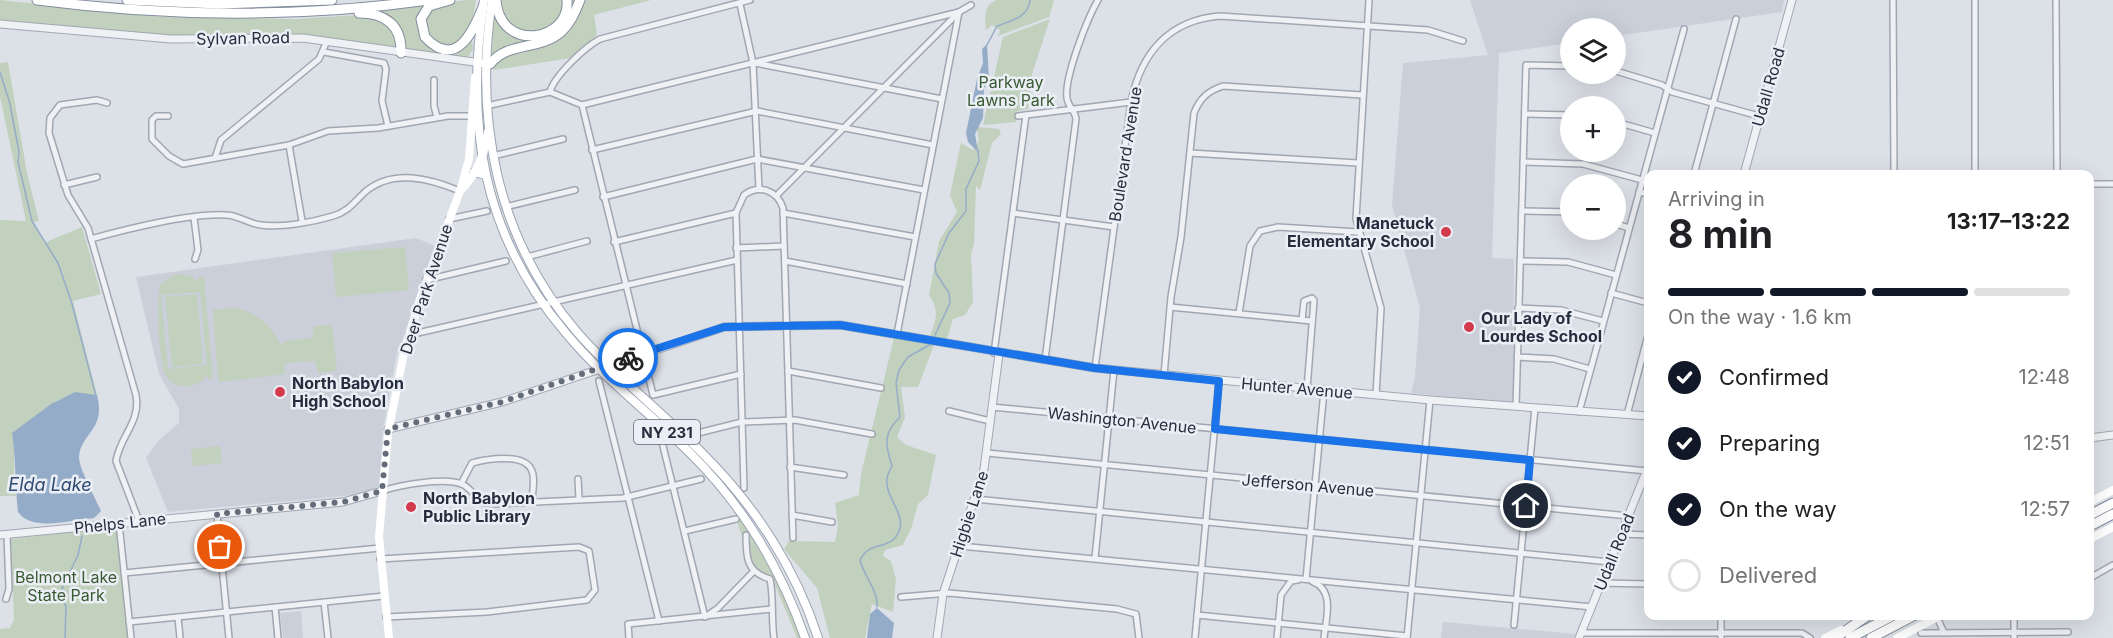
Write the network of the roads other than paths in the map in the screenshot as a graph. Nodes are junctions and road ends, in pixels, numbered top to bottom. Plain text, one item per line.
1 (38, 0) edge
2 (127, 0) edge
3 (332, 0) edge
4 (429, 0) edge
5 (450, 0) edge
6 (567, 0) edge
7 (580, 0) edge
8 (750, 0) edge
9 (1098, 0) edge
10 (1369, 0) edge
11 (1792, 0) edge
12 (1893, 0) edge
13 (1975, 0) edge
14 (2056, 0) edge
15 (490, 2) edge
16 (740, 4) junction
17 (971, 5) dead end
18 (326, 10) junction
19 (959, 12) junction
20 (1736, 19) dead end
21 (0, 24) edge
22 (1367, 25) junction
23 (1684, 29) dead end
24 (327, 41) junction
25 (1463, 41) dead end
26 (324, 52) junction
27 (401, 53) junction
28 (480, 63) junction
29 (753, 63) junction
30 (1560, 66) edge
31 (1626, 74) edge
32 (475, 76) junction
33 (434, 80) dead end
34 (884, 88) junction
35 (1668, 89) junction
36 (550, 92) junction
37 (1362, 95) junction
38 (942, 99) junction
39 (1131, 102) junction
40 (107, 103) dead end
41 (1712, 103) junction
42 (582, 105) junction
43 (485, 106) junction
44 (1073, 110) junction
45 (757, 111) junction
46 (1524, 114) junction
47 (1026, 115) junction
48 (1560, 115) edge
49 (168, 116) dead end
50 (473, 116) junction
51 (1018, 116) dead end
52 (1760, 116) junction
53 (437, 117) junction
54 (1626, 125) edge
55 (388, 126) junction
56 (843, 129) junction
57 (1655, 133) junction
58 (563, 139) dead end
59 (289, 145) junction
60 (933, 145) junction
61 (592, 150) junction
62 (1190, 153) junction
63 (487, 156) junction
64 (215, 158) junction
65 (757, 159) junction
66 (1523, 162) junction
67 (1358, 163) junction
68 (804, 168) junction
69 (1645, 170) edge
70 (1695, 170) edge
71 (1745, 170) edge
72 (1894, 170) edge
73 (1975, 170) edge
74 (2056, 170) edge
75 (474, 172) junction
76 (1644, 173) edge
77 (486, 175) junction
78 (97, 177) dead end
79 (1642, 180) junction
80 (64, 184) junction
81 (2094, 184) edge
82 (2113, 184) edge
83 (759, 189) junction
84 (574, 190) dead end
85 (924, 190) junction
86 (460, 191) junction
87 (1639, 192) junction
88 (1644, 193) edge
89 (776, 196) junction
90 (603, 197) junction
91 (505, 207) junction
92 (487, 211) dead end
93 (1522, 211) junction
94 (1560, 212) edge
95 (736, 213) junction
96 (783, 213) junction
97 (1013, 213) junction
98 (194, 218) junction
99 (449, 219) junction
100 (1063, 220) junction
101 (302, 221) junction
102 (1114, 227) junction
103 (1626, 227) edge
104 (1629, 228) junction
105 (1358, 232) junction
106 (915, 237) junction
107 (91, 239) junction
108 (588, 241) dead end
109 (614, 242) junction
110 (784, 246) junction
111 (736, 248) junction
112 (526, 257) junction
113 (195, 259) dead end
114 (737, 260) junction
115 (506, 261) dead end
116 (785, 261) junction
117 (1520, 261) junction
118 (1616, 275) junction
119 (426, 280) junction
120 (907, 284) junction
121 (624, 286) junction
122 (1611, 293) junction
123 (1644, 302) edge
124 (554, 303) junction
125 (544, 305) junction
126 (1170, 307) junction
127 (1518, 308) junction
128 (1239, 314) junction
129 (1302, 320) junction
130 (1312, 321) junction
131 (1603, 321) junction
132 (739, 326) junction
133 (787, 326) junction
134 (897, 334) junction
135 (409, 335) junction
136 (1644, 350) edge
137 (997, 353) junction
138 (641, 354) junction
139 (1517, 357) junction
140 (1045, 360) junction
141 (609, 364) junction
142 (599, 368) junction
143 (1095, 368) junction
144 (1590, 369) junction
145 (1114, 370) junction
146 (788, 371) junction
147 (741, 374) junction
148 (1164, 375) junction
149 (599, 381) dead end
150 (1219, 381) junction
151 (880, 388) dead end
152 (1307, 389) junction
153 (1324, 391) junction
154 (1376, 395) junction
155 (1430, 400) junction
156 (992, 407) junction
157 (1516, 407) junction
158 (1535, 408) junction
159 (949, 411) dead end
160 (1579, 412) junction
161 (1627, 415) junction
162 (1644, 416) edge
163 (1109, 418) junction
164 (789, 420) junction
165 (990, 421) junction
166 (742, 422) junction
167 (388, 429) junction
168 (1215, 429) junction
169 (694, 434) dead end
170 (872, 434) dead end
171 (2113, 435) edge
172 (2094, 437) edge
173 (661, 438) dead end
174 (1320, 440) junction
175 (1425, 449) junction
176 (987, 453) junction
177 (1530, 460) junction
178 (1104, 465) junction
179 (790, 466) junction
180 (1644, 469) edge
181 (844, 475) dead end
182 (1210, 476) junction
183 (578, 479) dead end
184 (701, 479) dead end
185 (1644, 479) edge
186 (461, 484) junction
187 (673, 486) junction
188 (1316, 486) junction
189 (744, 488) dead end
190 (2113, 490) edge
191 (382, 491) junction
192 (1420, 496) junction
193 (628, 497) junction
194 (975, 499) junction
195 (579, 500) junction
196 (2094, 500) edge
197 (532, 502) junction
198 (2113, 503) edge
199 (1526, 506) junction
200 (1099, 512) junction
201 (2094, 513) edge
202 (217, 514) junction
203 (2113, 514) edge
204 (792, 515) junction
205 (1629, 516) junction
206 (736, 519) dead end
207 (139, 521) junction
208 (832, 522) dead end
209 (119, 523) junction
210 (1206, 523) junction
211 (2094, 524) edge
212 (2113, 527) edge
213 (685, 531) junction
214 (1310, 533) junction
215 (746, 534) dead end
216 (1621, 534) junction
217 (3, 535) edge
218 (1644, 535) edge
219 (2094, 537) edge
220 (793, 538) dead end
221 (1416, 543) junction
222 (960, 546) junction
223 (380, 548) junction
224 (1521, 553) junction
225 (1095, 558) junction
226 (380, 559) junction
227 (1610, 562) junction
228 (222, 564) junction
229 (2113, 565) edge
230 (1202, 569) junction
231 (753, 572) junction
232 (124, 573) junction
233 (2094, 576) edge
234 (1306, 579) junction
235 (1601, 583) junction
236 (1644, 584) edge
237 (1411, 589) junction
238 (943, 594) junction
239 (384, 596) junction
240 (901, 597) dead end
241 (6, 599) dead end
242 (1517, 599) junction
243 (324, 602) junction
244 (275, 607) junction
245 (1592, 607) junction
246 (772, 609) junction
247 (226, 612) junction
248 (1197, 615) junction
249 (178, 617) junction
250 (386, 617) junction
251 (705, 617) junction
252 (1721, 620) edge
253 (1860, 620) edge
254 (1862, 620) edge
255 (1884, 620) edge
256 (1905, 620) edge
257 (1932, 620) edge
258 (1941, 620) edge
259 (659, 621) junction
260 (129, 622) junction
261 (1278, 623) junction
262 (1514, 626) dead end
263 (1325, 628) junction
264 (2068, 632) dead end
265 (1921, 633) dead end
266 (1944, 633) junction
267 (1580, 635) edge
268 (2014, 635) edge
269 (1721, 636) edge
270 (1407, 637) edge
271 (131, 638) edge
272 (180, 638) edge
273 (229, 638) edge
274 (278, 638) edge
275 (328, 638) edge
276 (388, 638) edge
277 (629, 638) edge
278 (774, 638) edge
279 (805, 638) edge
280 (818, 638) edge
281 (937, 638) edge
282 (1139, 638) edge
283 (1195, 638) edge
284 (1277, 638) edge
285 (1324, 638) edge
286 (1810, 638) edge
287 (1825, 638) edge
288 (1835, 638) edge
289 (1850, 638) edge
290 (1870, 638) edge
291 (1897, 638) edge

1 - 18 highway
2 - 3 highway
4 - 18 highway
5 - 15 highway
6 - 15 highway
7 - 28 highway
8 - 16 street
9 - 44 street
10 - 22 street
11 - 52 street, Udall Road
12 - 72 street
13 - 73 street
14 - 74 street
15 - 28 main road, Deer Park Avenue / NY 231
16 - 29 street
16 - 36 street
17 - 19 street
18 - 27 highway
19 - 29 street
19 - 34 street
19 - 38 street
20 - 41 street
21 - 24 street, Sylvan Road
22 - 25 street, Boulevard Avenue
22 - 37 street
22 - 39 street, Boulevard Avenue
23 - 35 street
24 - 26 street
24 - 27 street, Sylvan Road
26 - 55 street
26 - 64 street
27 - 28 street, Sylvan Road
28 - 32 main road, Deer Park Avenue / NY 231
28 - 43 main road, Deer Park Avenue / NY 231
29 - 34 street
29 - 42 street
29 - 45 street
30 - 46 street
31 - 35 street
32 - 50 main road, Deer Park Avenue
32 - 63 main road, NY 231
33 - 53 street
34 - 38 street
34 - 56 street
35 - 41 street
35 - 57 street
36 - 42 street
36 - 43 street
37 - 62 street
37 - 67 street
38 - 60 street
39 - 44 street
39 - 102 street, Boulevard Avenue
40 - 80 street
41 - 52 street
41 - 70 street
42 - 61 street
43 - 63 main road, Deer Park Avenue / NY 231
44 - 47 street
44 - 100 street
45 - 56 street
45 - 61 street
45 - 65 street
46 - 48 street
46 - 66 street
47 - 51 street
47 - 97 street, Higbie Lane
49 - 64 street
50 - 53 street
50 - 86 main road, Deer Park Avenue
52 - 71 street, Udall Road
53 - 55 street
54 - 57 street
55 - 59 street
56 - 60 street
56 - 68 street
57 - 69 street
58 - 63 street
59 - 64 street
59 - 101 street
60 - 85 street
61 - 90 street
62 - 67 street
62 - 126 street
63 - 75 main road, Deer Park Avenue
63 - 77 main road, NY 231
63 - 91 main road, NY 231
65 - 68 street
65 - 83 street
65 - 90 street
66 - 79 street
66 - 93 street
67 - 105 street
68 - 85 street
68 - 89 street
75 - 77 main road
75 - 86 main road, Deer Park Avenue
76 - 79 street
77 - 125 main road, NY 231
78 - 80 street
79 - 87 street
80 - 107 street
81 - 82 street
83 - 89 street
83 - 95 street
84 - 91 street
85 - 106 street
86 - 99 main road, Deer Park Avenue
86 - 101 street
87 - 88 street
87 - 104 street
89 - 96 street
90 - 109 street
91 - 112 main road, NY 231
92 - 99 street
93 - 94 street
93 - 117 street
95 - 109 street
95 - 111 street
96 - 106 street
96 - 110 street
97 - 100 street
97 - 137 street, Higbie Lane
98 - 101 street
98 - 107 street
98 - 113 street
99 - 119 main road, Deer Park Avenue
100 - 102 street
100 - 140 street
102 - 143 street, Boulevard Avenue
103 - 104 street
104 - 118 street
105 - 128 street
105 - 154 street
106 - 120 street
107 - 207 street
108 - 112 street
109 - 121 street
110 - 111 street
110 - 116 street
111 - 114 street
112 - 124 main road, NY 231
114 - 121 street
114 - 132 street
115 - 119 street
116 - 120 street
116 - 133 street
117 - 118 street
117 - 127 street
118 - 122 street
119 - 135 main road, Deer Park Avenue
120 - 134 street
121 - 124 street
121 - 138 street
122 - 123 street
122 - 131 street
124 - 125 street
124 - 141 main road, NY 231
125 - 135 street
125 - 142 main road, NY 231
126 - 128 street
126 - 148 street
127 - 131 street
127 - 139 street
128 - 129 street
129 - 130 street
129 - 130 street
130 - 152 street
131 - 144 street
132 - 133 street, Hunter Avenue
132 - 138 street, Hunter Avenue
132 - 147 street
133 - 134 street, Hunter Avenue
133 - 146 street
134 - 137 street, Hunter Avenue
135 - 167 main road, Deer Park Avenue
136 - 161 street
137 - 140 street, Hunter Avenue
137 - 156 street, Higbie Lane
138 - 141 street, Hunter Avenue
138 - 147 street
139 - 144 street
139 - 157 street
140 - 143 street, Hunter Avenue
141 - 142 street, Hunter Avenue
141 - 280 main road, NY 231
142 - 167 street, Hunter Avenue
142 - 279 main road, NY 231
143 - 145 street, Hunter Avenue
144 - 160 street
145 - 148 street, Hunter Avenue
145 - 163 street
146 - 151 street
146 - 164 street
147 - 166 street
148 - 150 street, Hunter Avenue
149 - 193 street
150 - 152 street, Hunter Avenue
150 - 168 street
152 - 153 street, Hunter Avenue
153 - 154 street, Hunter Avenue
153 - 174 street
154 - 155 street, Hunter Avenue
155 - 157 street, Hunter Avenue
155 - 175 street
156 - 163 street, Washington Avenue
156 - 165 street, Higbie Lane
157 - 158 street, Hunter Avenue
158 - 160 street, Hunter Avenue
158 - 177 street
159 - 165 street
160 - 161 street, Hunter Avenue
161 - 162 street, Hunter Avenue
163 - 168 street, Washington Avenue
163 - 178 street
164 - 166 street
164 - 170 street
164 - 179 street
165 - 176 street, Higbie Lane
166 - 169 street
166 - 189 street
167 - 191 main road, Deer Park Avenue
168 - 174 street, Washington Avenue
168 - 182 street
171 - 172 street
173 - 187 street
174 - 175 street, Washington Avenue
174 - 188 street
175 - 177 street, Washington Avenue
175 - 192 street
176 - 178 street, Jefferson Avenue
176 - 194 street, Higbie Lane
177 - 180 street, Washington Avenue
177 - 199 street
178 - 182 street, Jefferson Avenue
178 - 200 street
179 - 181 street
179 - 204 street
182 - 188 street, Jefferson Avenue
182 - 210 street
183 - 195 street
184 - 187 street
185 - 205 street, Udall Road
186 - 191 street
186 - 197 street
186 - 197 street
187 - 193 street
187 - 213 street
188 - 192 street, Jefferson Avenue
188 - 214 street
190 - 196 main road
191 - 202 street, Phelps Lane
191 - 223 main road, Deer Park Avenue
192 - 199 street, Jefferson Avenue
192 - 221 street
193 - 195 street
193 - 259 street
194 - 200 street
194 - 222 street, Higbie Lane
195 - 197 street
198 - 201 highway
199 - 205 street, Jefferson Avenue
199 - 224 street
200 - 210 street
200 - 225 street
202 - 207 street, Phelps Lane
202 - 228 street
203 - 211 highway
204 - 208 street
204 - 220 street
205 - 216 street, Udall Road
206 - 213 street
207 - 209 street, Phelps Lane
209 - 217 street, Phelps Lane
209 - 232 street
210 - 214 street
210 - 230 street
212 - 219 main road
213 - 251 street
214 - 221 street
214 - 234 street
215 - 231 street
216 - 218 street
216 - 227 street, Udall Road
217 - 241 street
221 - 224 street
221 - 237 street
222 - 225 street
222 - 238 street, Higbie Lane
223 - 226 main road, Deer Park Avenue
223 - 228 street
224 - 227 street
224 - 242 street
225 - 230 street
226 - 239 main road, Deer Park Avenue
226 - 250 street
227 - 235 street, Udall Road
228 - 232 street
228 - 247 street
229 - 233 street
230 - 234 street
230 - 248 street
231 - 246 street
231 - 251 street
232 - 260 street
234 - 237 street
234 - 261 street
234 - 263 street
235 - 236 street
235 - 245 street, Udall Road
237 - 242 street
237 - 270 street
238 - 240 street
238 - 281 street, Higbie Lane
238 - 282 street
239 - 243 street
239 - 250 main road, Deer Park Avenue
242 - 245 street
242 - 262 street
243 - 244 street
243 - 275 street
244 - 247 street
244 - 274 street
245 - 267 street, Udall Road
246 - 251 street
246 - 278 street
247 - 249 street
247 - 273 street
248 - 261 street
248 - 283 street
249 - 260 street
249 - 272 street
250 - 276 main road, Deer Park Avenue
251 - 259 street
252 - 269 street
253 - 287 main road
254 - 288 highway
255 - 289 highway
256 - 290 highway
257 - 291 main road
258 - 266 street
259 - 277 street
260 - 271 street
261 - 263 street
261 - 284 street
263 - 270 street
263 - 285 street
264 - 268 street
265 - 266 street
266 - 268 street
267 - 269 street
269 - 286 street

